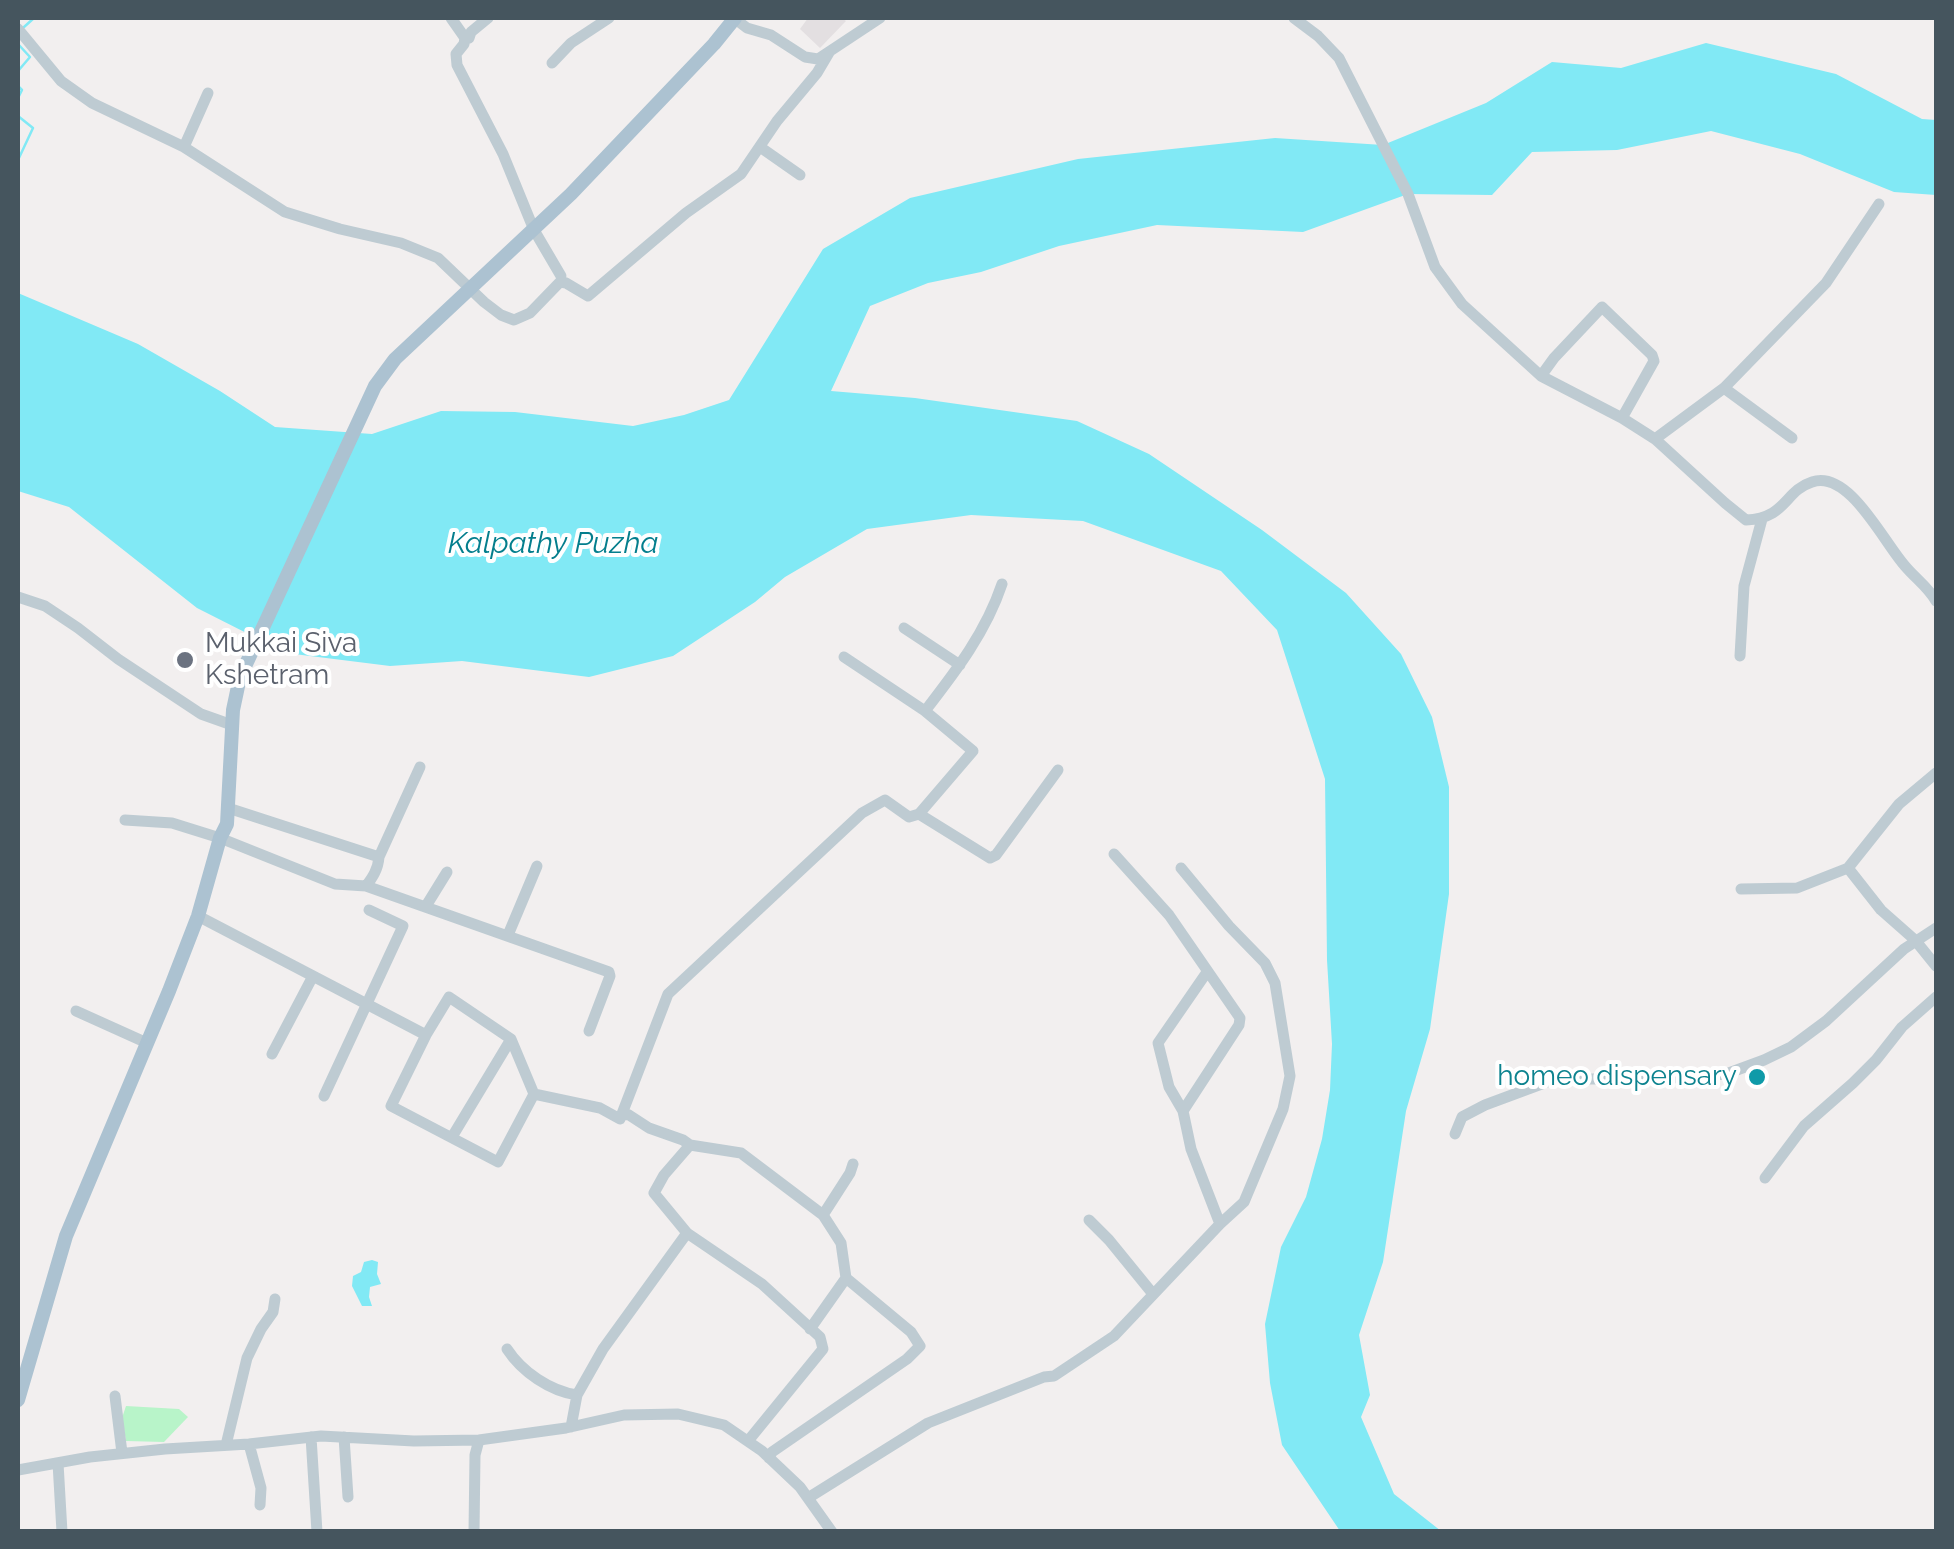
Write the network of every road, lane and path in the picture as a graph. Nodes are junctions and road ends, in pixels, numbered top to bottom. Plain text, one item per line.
1 (451, 18) edge
2 (488, 18) edge
3 (609, 18) edge
4 (734, 18) edge
5 (880, 18) edge
6 (1294, 18) edge
7 (18, 29) edge
8 (468, 38) dead end
9 (830, 51) junction
10 (552, 63) dead end
11 (208, 92) dead end
12 (184, 147) junction
13 (760, 147) junction
14 (800, 175) dead end
15 (1879, 204) dead end
16 (534, 230) junction
17 (561, 276) dead end
18 (469, 288) junction
19 (514, 320) junction
20 (498, 332) dead end
21 (1542, 376) junction
22 (1724, 388) junction
23 (1622, 418) junction
24 (1792, 438) dead end
25 (1656, 439) junction
26 (1762, 519) junction
27 (1002, 584) dead end
28 (18, 596) edge
29 (1936, 600) edge
30 (904, 628) dead end
31 (1740, 656) dead end
32 (844, 657) dead end
33 (960, 666) junction
34 (925, 711) junction
35 (232, 725) junction
36 (420, 766) dead end
37 (1058, 770) dead end
38 (1936, 773) edge
39 (228, 808) junction
40 (919, 814) junction
41 (125, 820) dead end
42 (220, 838) junction
43 (1114, 854) dead end
44 (378, 857) junction
45 (537, 866) dead end
46 (1181, 868) dead end
47 (1848, 868) junction
48 (447, 872) dead end
49 (366, 886) junction
50 (1741, 889) dead end
51 (426, 906) junction
52 (368, 910) dead end
53 (198, 916) junction
54 (1936, 928) edge
55 (508, 935) junction
56 (1915, 940) junction
57 (1936, 966) edge
58 (1207, 972) junction
59 (312, 976) junction
60 (1936, 997) edge
61 (366, 1003) junction
62 (76, 1011) dead end
63 (589, 1031) dead end
64 (426, 1035) junction
65 (511, 1038) junction
66 (148, 1043) junction
67 (272, 1054) dead end
68 (534, 1094) junction
69 (324, 1096) dead end
70 (1183, 1112) junction
71 (622, 1114) junction
72 (1455, 1134) dead end
73 (452, 1137) junction
74 (690, 1145) junction
75 (854, 1164) dead end
76 (1766, 1178) dead end
77 (823, 1215) junction
78 (1090, 1220) dead end
79 (1220, 1224) junction
80 (686, 1233) junction
81 (846, 1278) junction
82 (1154, 1294) junction
83 (275, 1299) dead end
84 (810, 1330) junction
85 (507, 1349) dead end
86 (577, 1395) junction
87 (115, 1396) dead end
88 (18, 1400) edge
89 (571, 1427) junction
90 (311, 1437) junction
91 (344, 1437) junction
92 (480, 1440) junction
93 (748, 1441) junction
94 (249, 1444) junction
95 (226, 1446) junction
96 (122, 1453) junction
97 (769, 1458) junction
98 (58, 1463) junction
99 (18, 1470) edge
100 (348, 1497) dead end
101 (808, 1498) junction
102 (260, 1504) dead end
103 (62, 1532) edge
104 (317, 1532) edge
105 (474, 1532) edge
106 (832, 1532) edge

1 - 16 street
2 - 8 street
3 - 10 street
4 - 9 street
4 - 16 main road
5 - 9 street
6 - 21 street
7 - 12 street
9 - 13 street
11 - 12 street
12 - 18 street
13 - 14 street
13 - 19 street
15 - 22 street
16 - 17 street
16 - 18 main road
18 - 19 street
18 - 35 main road
19 - 20 street
21 - 23 street
21 - 23 street
22 - 24 street
22 - 25 street
23 - 25 street
25 - 26 street
26 - 29 street
26 - 31 street
27 - 33 street
28 - 35 street
30 - 33 street
32 - 34 street
33 - 34 street
34 - 40 street
35 - 39 main road
36 - 44 street
37 - 40 street
38 - 47 street
39 - 42 main road
39 - 44 street
40 - 71 street
41 - 42 street
42 - 49 street
42 - 53 main road
43 - 58 street
44 - 49 street
45 - 55 street
46 - 79 street
47 - 50 street
47 - 56 street
48 - 51 street
49 - 51 street
51 - 55 street
52 - 61 street
53 - 59 street
53 - 66 main road
54 - 56 street
55 - 63 street
56 - 57 street
56 - 72 street
58 - 70 street
58 - 70 street
59 - 61 street
59 - 67 street
60 - 76 street
61 - 64 street
61 - 69 street
62 - 66 street
64 - 65 street
64 - 73 street
65 - 68 street
65 - 73 street
66 - 88 main road
68 - 71 street
68 - 73 street
70 - 79 street
71 - 74 street
74 - 77 street
74 - 80 street
75 - 77 street
77 - 81 street
78 - 82 street
79 - 82 street
80 - 84 street
80 - 86 street
81 - 84 street
81 - 97 street
82 - 101 street
83 - 95 street
84 - 93 street
85 - 86 street
86 - 89 street
87 - 96 street
89 - 92 street
89 - 93 street
90 - 91 street
90 - 94 street
90 - 104 street
91 - 92 street
91 - 100 street
92 - 105 street
93 - 97 street
94 - 95 street
94 - 102 street
95 - 96 street
96 - 98 street
97 - 101 street
98 - 99 street
98 - 103 street
101 - 106 street

